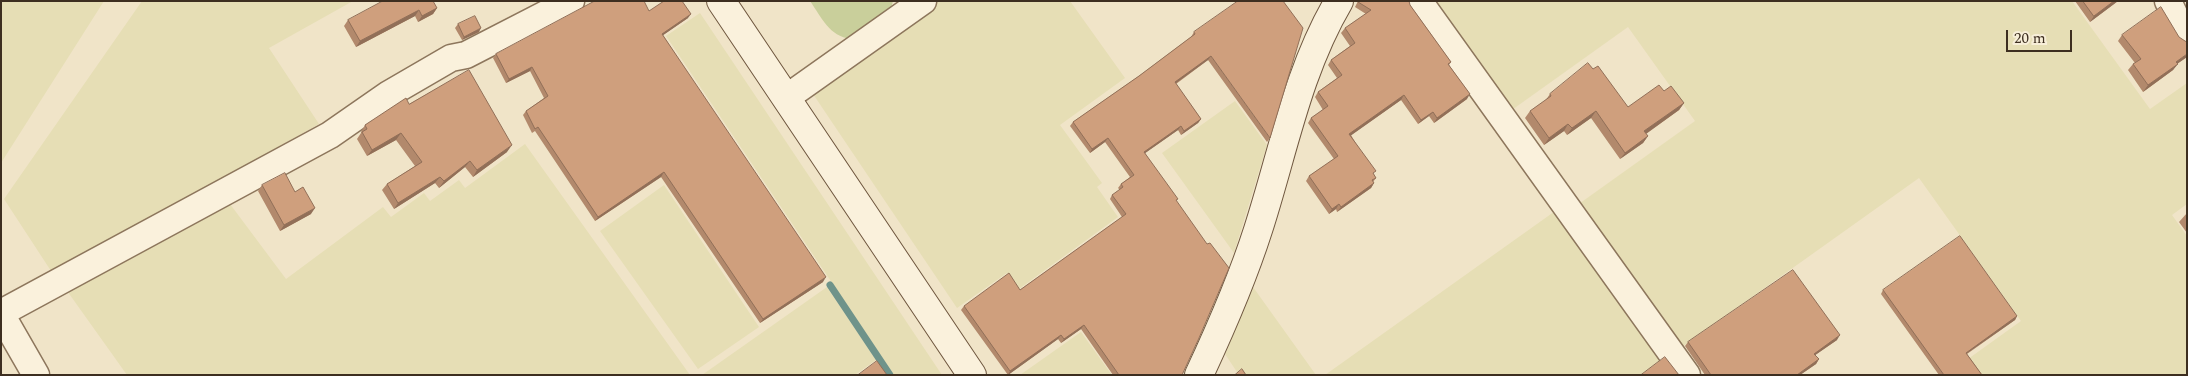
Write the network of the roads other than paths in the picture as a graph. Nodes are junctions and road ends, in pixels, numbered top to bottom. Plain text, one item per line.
1 (571, 1) edge
2 (721, 1) edge
3 (922, 1) edge
4 (1339, 1) edge
5 (1419, 1) edge
6 (2168, 1) edge
7 (2187, 34) edge
8 (786, 98) junction
9 (1, 313) edge
10 (36, 375) edge
11 (972, 375) edge
12 (1199, 375) edge
13 (1687, 375) edge

1 - 9 street
2 - 8 street
3 - 8 street
4 - 12 street
5 - 13 street
6 - 7 street
8 - 11 street
9 - 10 street

